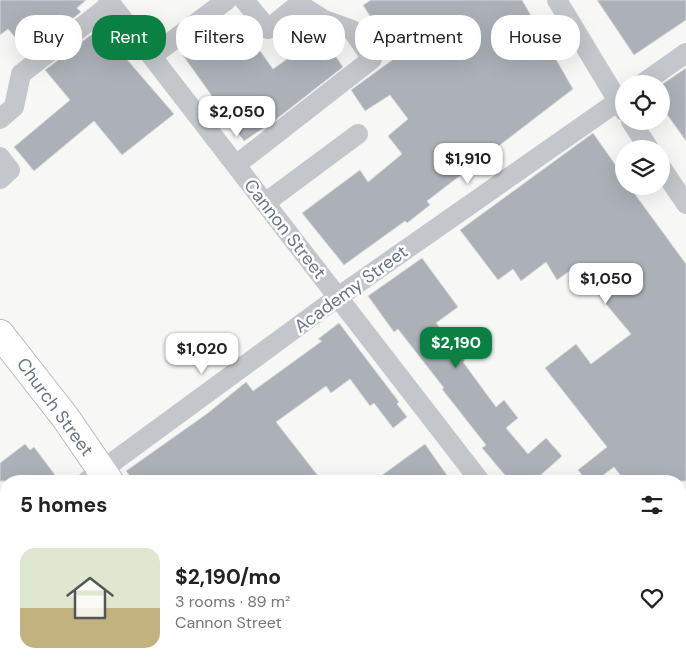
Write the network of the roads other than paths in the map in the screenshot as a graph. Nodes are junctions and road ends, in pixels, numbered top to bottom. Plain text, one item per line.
1 (227, 0) edge
2 (244, 0) edge
3 (557, 0) edge
4 (110, 2) edge
5 (120, 15) edge
6 (166, 46) edge
7 (686, 53) edge
8 (155, 60) edge
9 (655, 75) edge
10 (615, 92) edge
11 (615, 108) edge
12 (0, 118) edge
13 (358, 134) dead end
14 (0, 156) edge
15 (236, 165) junction
16 (0, 179) edge
17 (670, 180) edge
18 (265, 203) junction
19 (686, 204) edge
20 (338, 298) junction
21 (1, 336) edge
22 (97, 475) edge
23 (103, 475) edge
24 (475, 475) edge

1 - 6 street
2 - 15 street
3 - 10 street
4 - 5 street, Cannon Street
4 - 12 street
7 - 9 street
8 - 15 street, Cannon Street
11 - 20 street, Academy Street
13 - 18 street
14 - 16 street
15 - 18 street, Cannon Street
17 - 19 street
18 - 20 street, Cannon Street
20 - 23 street, Academy Street
20 - 24 street, Cannon Street
21 - 22 highway, Church Street

